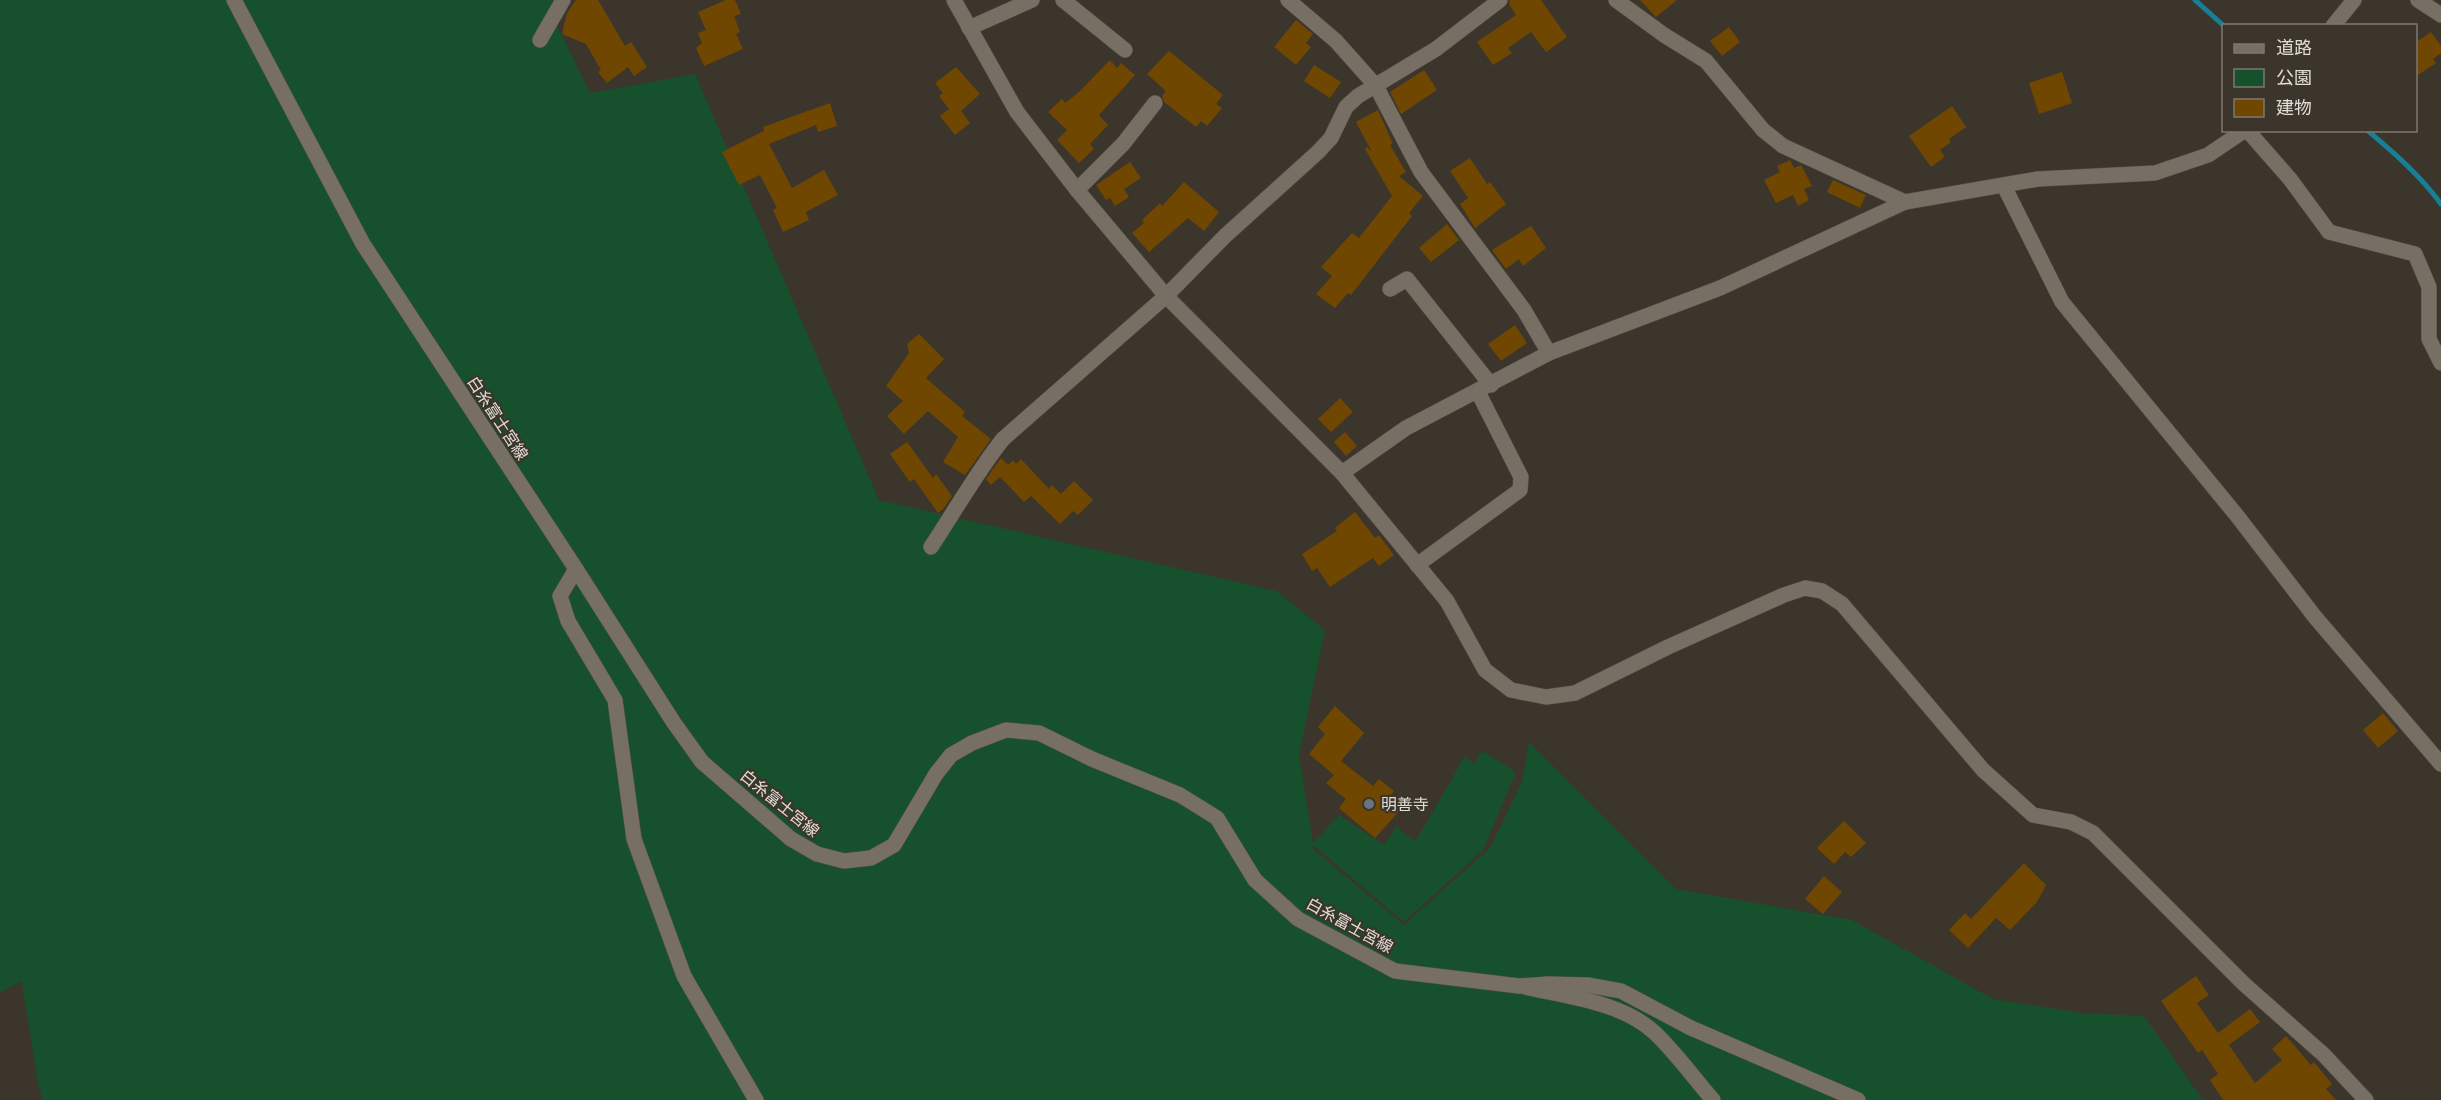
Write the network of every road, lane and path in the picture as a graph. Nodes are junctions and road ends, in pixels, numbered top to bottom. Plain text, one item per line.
1 (234, 0) edge
2 (563, 0) edge
3 (954, 0) edge
4 (1032, 0) edge
5 (1063, 0) edge
6 (1288, 0) edge
7 (1500, 0) edge
8 (1616, 0) edge
9 (2354, 0) edge
10 (2418, 0) edge
11 (2441, 15) edge
12 (2335, 24) edge
13 (969, 28) junction
14 (540, 40) dead end
15 (1125, 50) dead end
16 (1376, 86) junction
17 (1155, 104) dead end
18 (2243, 132) edge
19 (2248, 132) edge
20 (2004, 186) junction
21 (1077, 190) junction
22 (1905, 202) junction
23 (1389, 289) dead end
24 (1166, 296) junction
25 (1549, 353) junction
26 (2441, 363) edge
27 (1484, 388) junction
28 (1342, 473) junction
29 (931, 547) dead end
30 (1417, 565) junction
31 (576, 569) junction
32 (2441, 764) edge
33 (1520, 986) junction
34 (756, 1100) edge
35 (1713, 1100) edge
36 (1858, 1100) edge
37 (2366, 1100) edge

1 - 31 street, 白糸富士宮線
2 - 14 street
3 - 13 street
4 - 13 street
5 - 15 street
6 - 16 street
7 - 16 street
8 - 22 street
9 - 12 street
10 - 11 street
13 - 21 street
16 - 24 street
16 - 25 street
17 - 21 street
18 - 20 street
19 - 26 street
20 - 22 street
20 - 32 street
21 - 24 street
22 - 25 street
23 - 27 street
24 - 28 street
24 - 29 street
25 - 27 street
27 - 28 street
27 - 30 street
28 - 30 street
30 - 37 street
31 - 33 street, 白糸富士宮線
31 - 34 street
33 - 35 street
33 - 36 street, 白糸富士宮線

